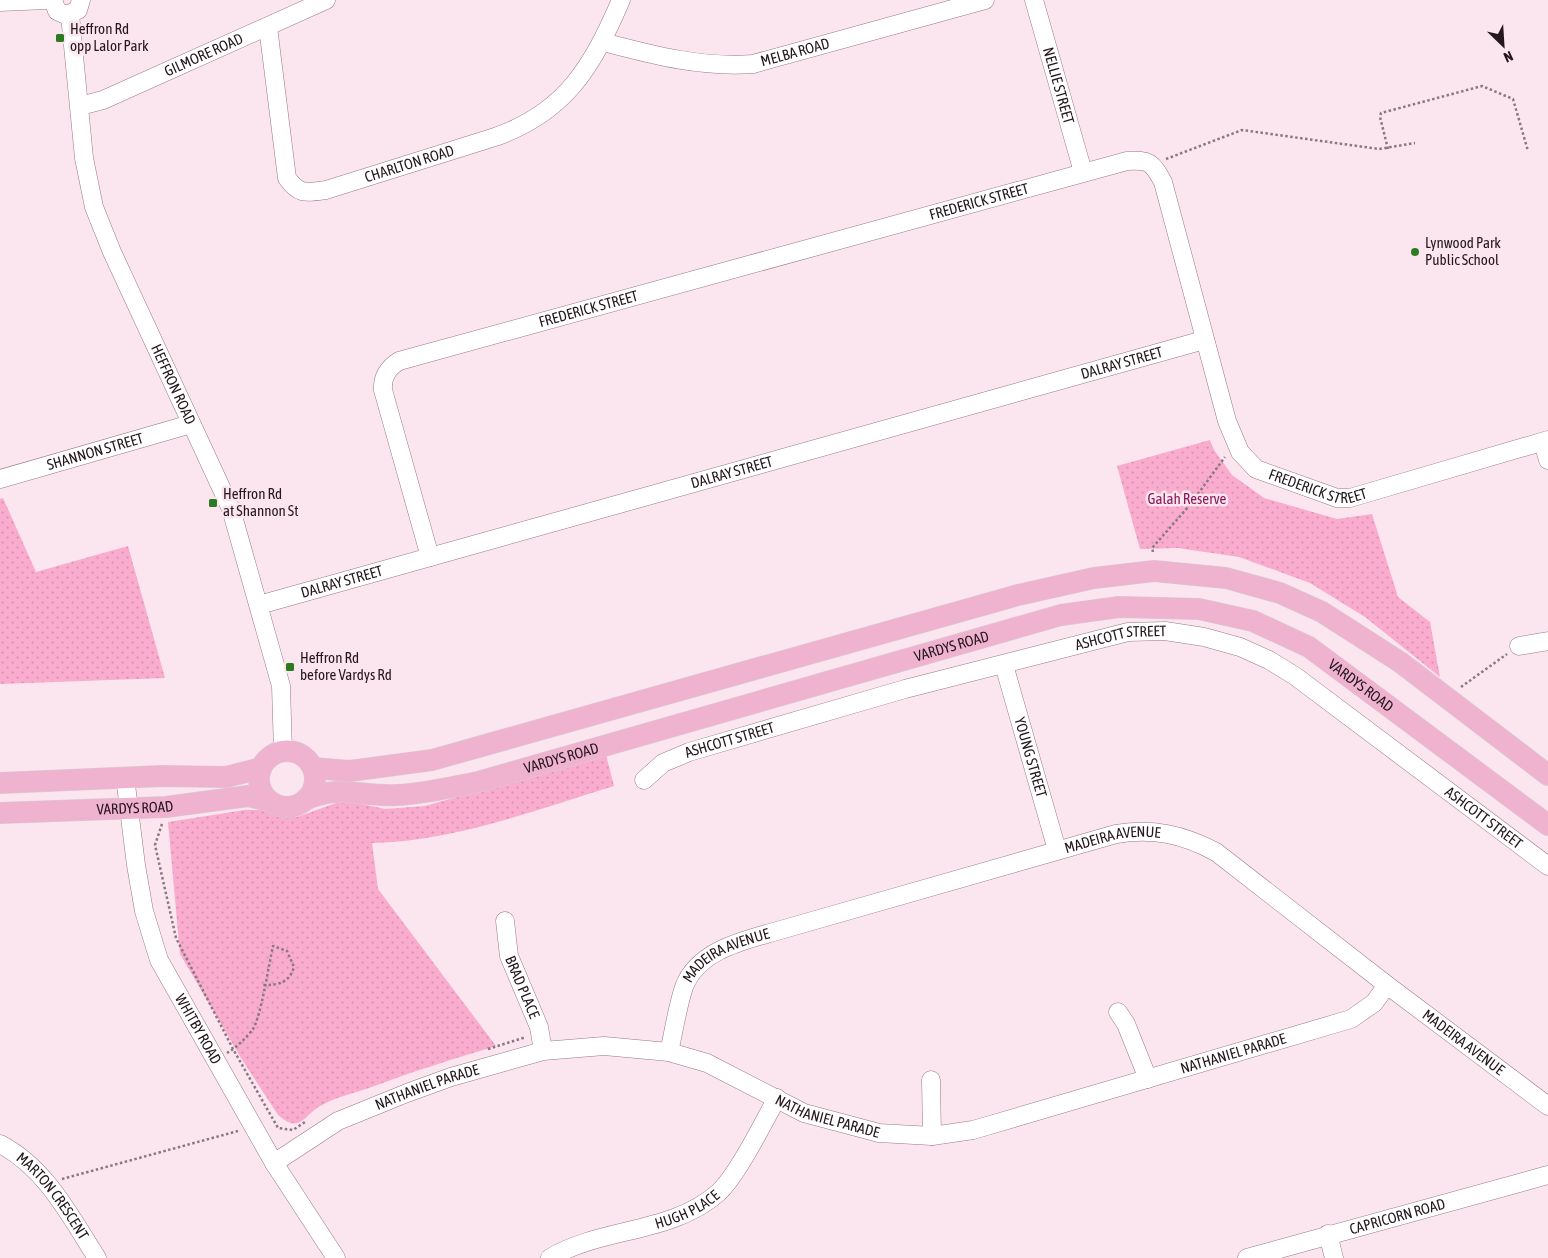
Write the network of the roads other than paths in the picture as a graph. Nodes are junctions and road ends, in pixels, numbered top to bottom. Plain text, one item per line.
1 (46, 0) edge
2 (53, 0) edge
3 (81, 0) edge
4 (326, 0) edge
5 (621, 0) edge
6 (985, 0) edge
7 (1034, 0) edge
8 (0, 2) edge
9 (70, 14) junction
10 (268, 27) junction
11 (602, 42) junction
12 (80, 106) junction
13 (1083, 172) junction
14 (1204, 340) junction
15 (191, 424) junction
16 (1545, 441) edge
17 (1548, 460) edge
18 (0, 478) edge
19 (430, 557) junction
20 (259, 606) junction
21 (1548, 641) edge
22 (1519, 646) road end
23 (1004, 665) junction
24 (284, 751) junction
25 (261, 768) junction
26 (313, 768) junction
27 (1548, 775) edge
28 (125, 777) junction
29 (644, 780) dead end
30 (0, 783) edge
31 (305, 800) junction
32 (269, 801) junction
33 (128, 808) junction
34 (0, 813) edge
35 (1548, 825) edge
36 (1056, 850) junction
37 (1548, 866) edge
38 (505, 921) dead end
39 (1387, 985) junction
40 (1118, 1012) dead end
41 (543, 1050) junction
42 (669, 1052) junction
43 (1148, 1079) junction
44 (932, 1080) dead end
45 (777, 1098) junction
46 (1548, 1106) edge
47 (932, 1136) junction
48 (0, 1144) edge
49 (274, 1163) junction
50 (1548, 1175) edge
51 (1328, 1234) junction
52 (97, 1258) edge
53 (336, 1258) edge
54 (550, 1258) edge
55 (1247, 1258) edge
56 (1334, 1258) edge

1 - 8 street
2 - 9 street
3 - 9 street
4 - 10 street, GILMORE ROAD
5 - 11 street, CHARLTON ROAD
6 - 11 street, MELBA ROAD
7 - 13 street, NELLIE STREET
9 - 12 street, HEFFRON ROAD
10 - 11 street, CHARLTON ROAD
10 - 12 street, GILMORE ROAD
12 - 15 street, HEFFRON ROAD
13 - 14 street, FREDERICK STREET
13 - 19 street, FREDERICK STREET
14 - 16 street, FREDERICK STREET
14 - 19 street, DALRAY STREET
15 - 18 street, SHANNON STREET
15 - 20 street, HEFFRON ROAD
16 - 17 street
19 - 20 street, DALRAY STREET
20 - 24 street, HEFFRON ROAD
21 - 22 street
23 - 29 street, ASHCOTT STREET
23 - 36 street, YOUNG STREET
23 - 37 street, ASHCOTT STREET
24 - 25 main road
24 - 26 main road
25 - 28 main road, VARDYS ROAD
25 - 32 main road
26 - 27 main road, VARDYS ROAD
26 - 31 main road
28 - 30 main road, VARDYS ROAD
28 - 33 street, WHITBY ROAD
31 - 32 main road
31 - 35 main road, VARDYS ROAD
32 - 33 main road, VARDYS ROAD
33 - 34 main road, VARDYS ROAD
33 - 49 street, WHITBY ROAD
36 - 39 street, MADEIRA AVENUE
36 - 42 street, MADEIRA AVENUE
38 - 41 street, BRAD PLACE
39 - 43 street, NATHANIEL PARADE
39 - 46 street, MADEIRA AVENUE
40 - 43 street
41 - 42 street, NATHANIEL PARADE
41 - 49 street, NATHANIEL PARADE
42 - 45 street, NATHANIEL PARADE
43 - 47 street, NATHANIEL PARADE
44 - 47 street
45 - 47 street, NATHANIEL PARADE
45 - 54 street, HUGH PLACE
48 - 52 street, MARTON CRESCENT
49 - 53 street, WHITBY ROAD
50 - 51 street, CAPRICORN ROAD
51 - 55 street, CAPRICORN ROAD
51 - 56 street

